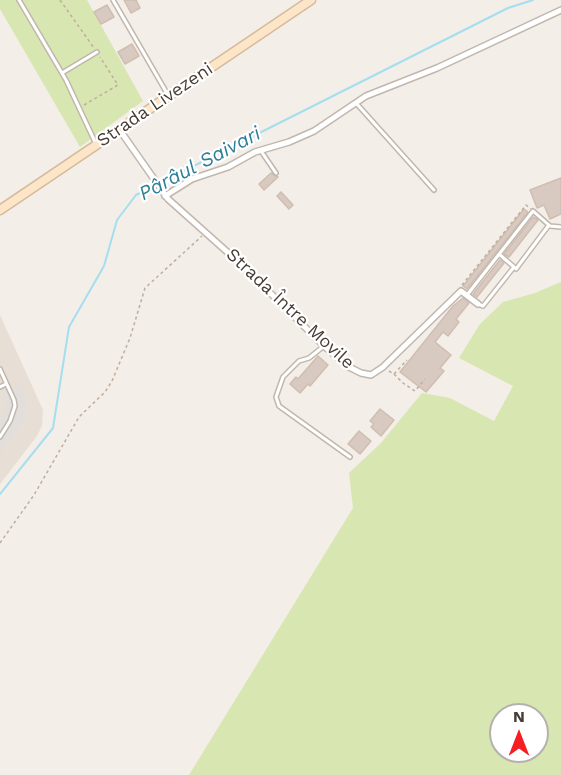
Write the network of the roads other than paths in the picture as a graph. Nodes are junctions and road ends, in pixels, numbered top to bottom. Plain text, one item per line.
1 (19, 0) edge
2 (113, 0) edge
3 (311, 0) edge
4 (561, 10) edge
5 (97, 52) dead end
6 (62, 73) junction
7 (168, 96) junction
8 (355, 102) junction
9 (119, 129) junction
10 (96, 145) junction
11 (261, 151) junction
12 (276, 172) dead end
13 (434, 190) dead end
14 (165, 196) junction
15 (0, 210) edge
16 (549, 225) junction
17 (561, 227) edge
18 (499, 255) junction
19 (514, 267) junction
20 (464, 293) junction
21 (478, 304) joint
22 (324, 346) junction
23 (0, 369) edge
24 (6, 384) junction
25 (0, 387) edge
26 (0, 437) edge
27 (350, 457) dead end

1 - 6 lane
2 - 7 lane
3 - 7 main road, Strada Livezeni
4 - 8 street
5 - 6 lane
6 - 10 lane
7 - 9 main road, Strada Livezeni
8 - 11 street
8 - 13 lane
9 - 10 main road, Strada Livezeni
9 - 14 street, Strada Între Movile
10 - 15 main road, Strada Livezeni
11 - 12 lane
11 - 14 street
14 - 22 street, Strada Între Movile
16 - 17 lane
16 - 18 lane
16 - 19 lane
18 - 19 lane
18 - 20 lane
19 - 21 lane
20 - 21 street
20 - 22 street, Strada Între Movile
22 - 27 lane
23 - 24 lane
24 - 25 lane
24 - 26 lane

